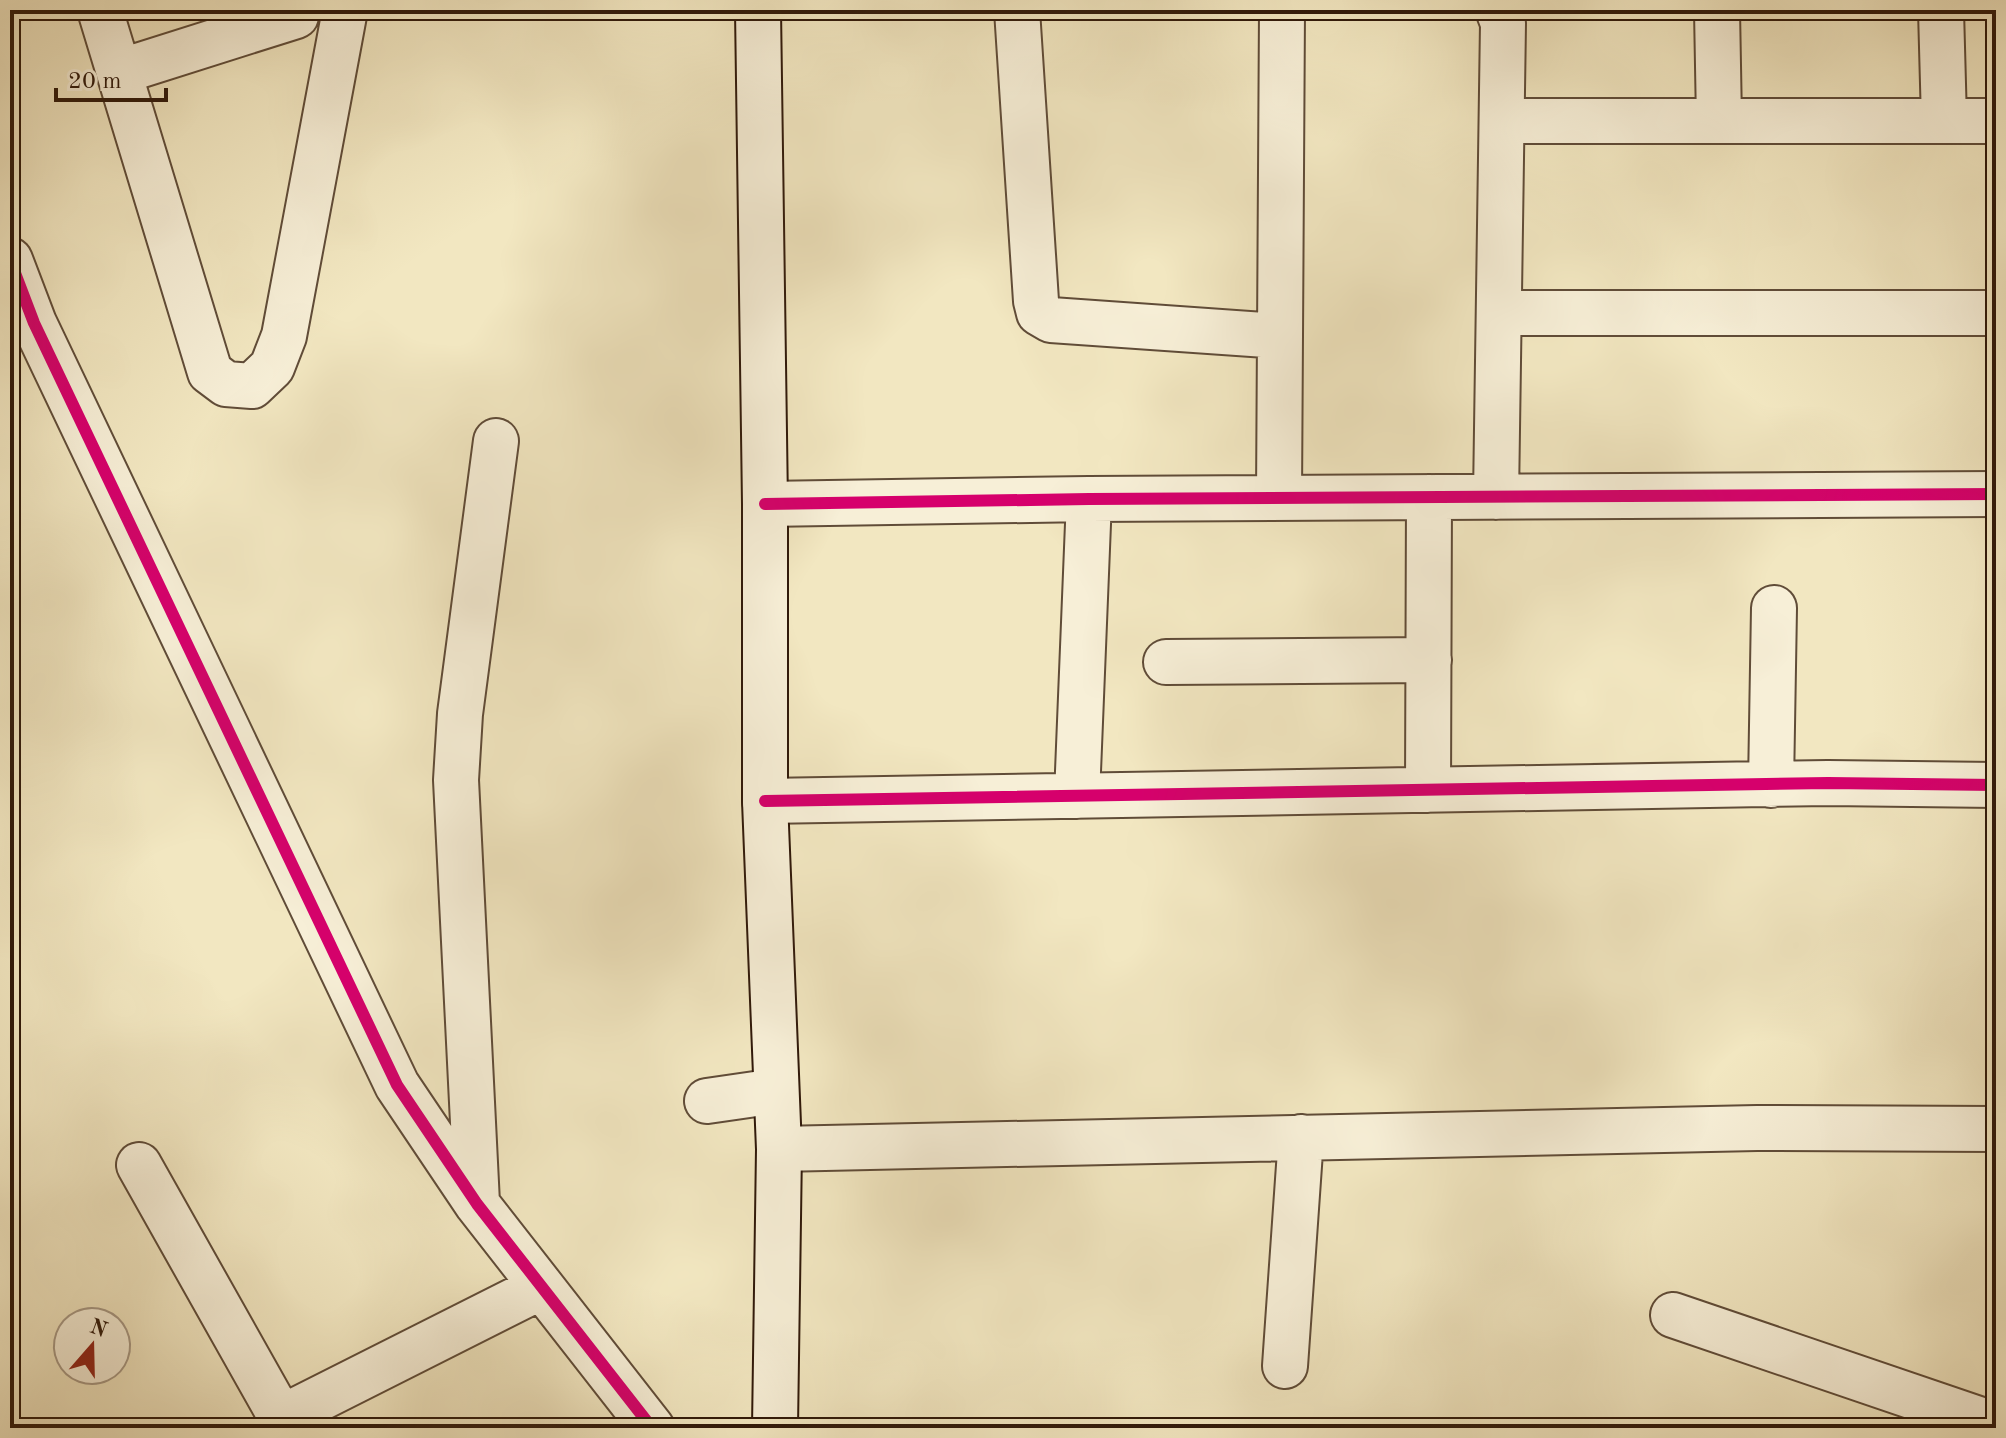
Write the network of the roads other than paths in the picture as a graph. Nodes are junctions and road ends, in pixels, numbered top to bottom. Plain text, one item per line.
1 (100, 10) edge
2 (345, 10) edge
3 (758, 10) edge
4 (1017, 10) edge
5 (1282, 10) edge
6 (1498, 10) edge
7 (1717, 10) edge
8 (1941, 10) edge
9 (296, 13) edge
10 (119, 72) junction
11 (326, 110) junction
12 (1502, 121) junction
13 (1719, 121) junction
14 (1944, 121) junction
15 (1996, 121) edge
16 (10, 260) edge
17 (1499, 313) junction
18 (1996, 313) edge
19 (1280, 336) junction
20 (496, 441) dead end
21 (1996, 494) edge
22 (1429, 497) junction
23 (1496, 497) junction
24 (1279, 498) junction
25 (1089, 499) junction
26 (765, 504) junction
27 (1774, 608) dead end
28 (1429, 660) junction
29 (1166, 662) dead end
30 (1771, 785) junction
31 (1996, 785) edge
32 (1428, 790) junction
33 (1077, 796) junction
34 (765, 801) junction
35 (776, 1091) junction
36 (707, 1101) dead end
37 (1996, 1129) edge
38 (1301, 1137) junction
39 (779, 1149) junction
40 (139, 1165) dead end
41 (477, 1204) junction
42 (541, 1287) junction
43 (1673, 1315) dead end
44 (1285, 1366) dead end
45 (284, 1423) edge
46 (1996, 1425) edge
47 (652, 1428) edge
48 (775, 1428) edge

1 - 10 street
2 - 11 street
3 - 26 street
4 - 19 street
5 - 19 street
6 - 12 street
7 - 13 street
8 - 14 street
9 - 10 street
9 - 11 street
10 - 11 street
12 - 13 street
12 - 17 street
13 - 14 street
14 - 15 street
16 - 41 street
17 - 18 street
17 - 23 street
19 - 24 street
20 - 41 street
21 - 23 street
22 - 23 street
22 - 24 street
22 - 28 street
24 - 25 street
25 - 26 street
25 - 33 street
26 - 34 street
27 - 30 street
28 - 29 street
28 - 32 street
30 - 31 street
30 - 32 street
32 - 33 street
33 - 34 street
34 - 35 street
35 - 36 street
35 - 39 street
37 - 38 street
38 - 39 street
38 - 44 street
39 - 48 street
40 - 45 street
41 - 42 street
42 - 45 street
42 - 47 street
43 - 46 street

